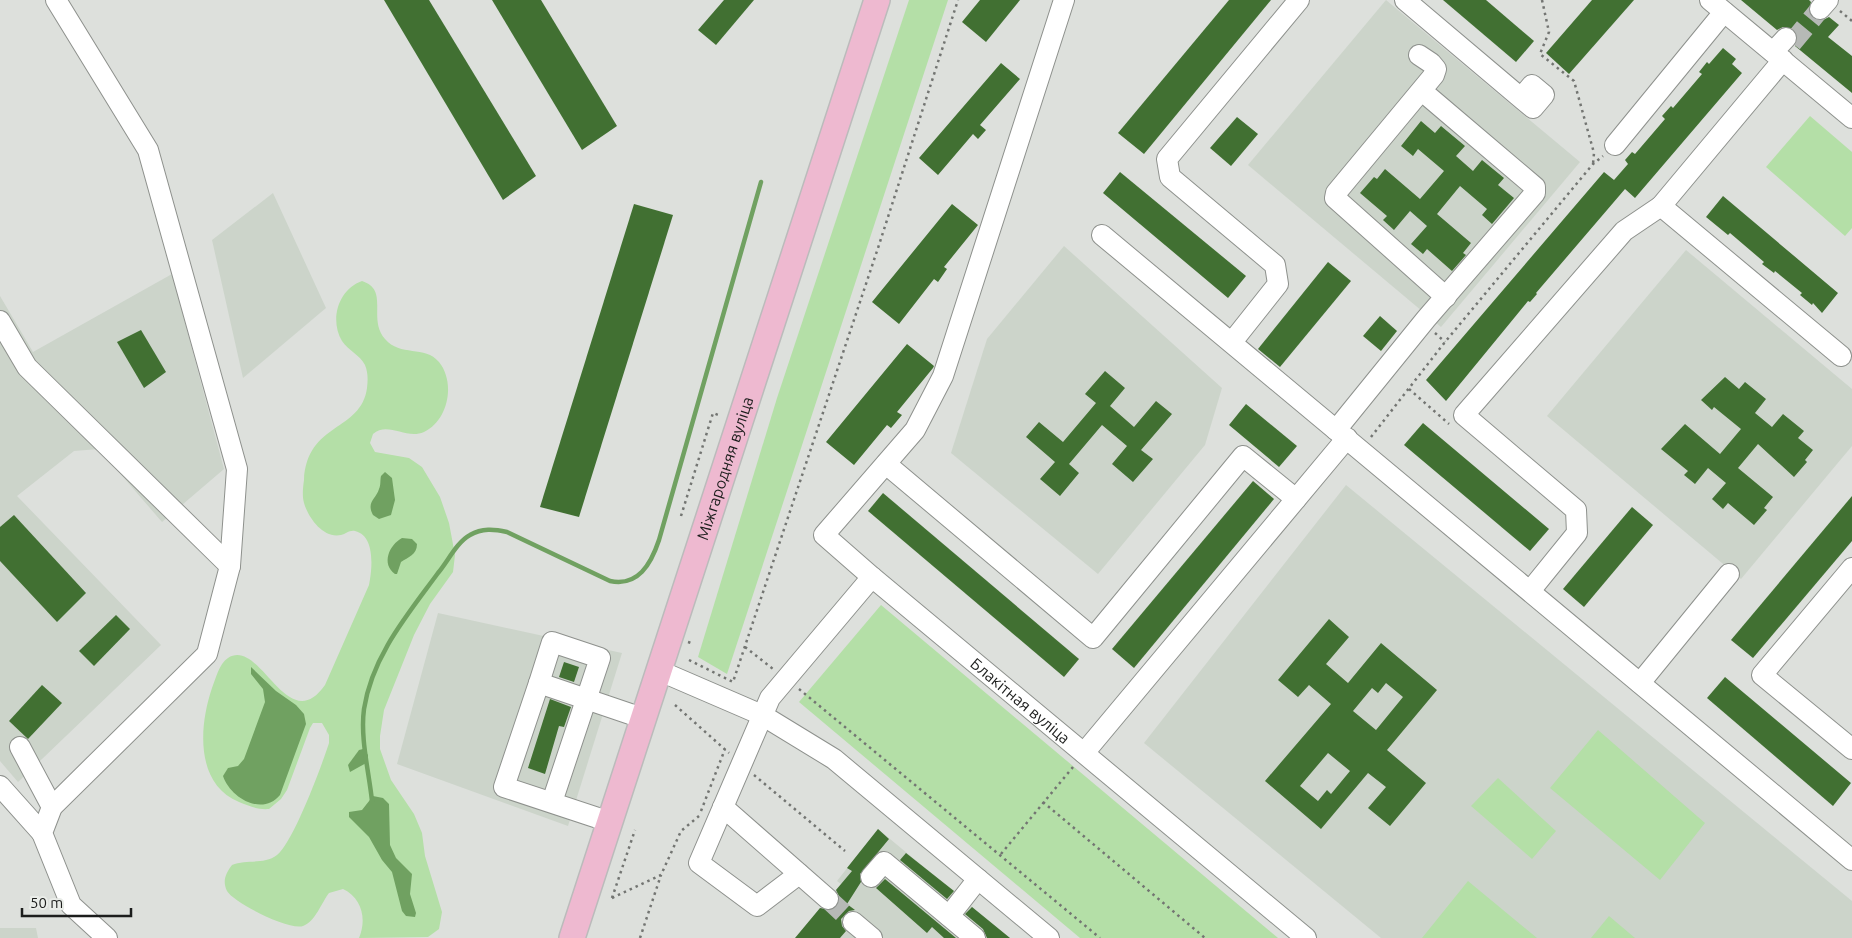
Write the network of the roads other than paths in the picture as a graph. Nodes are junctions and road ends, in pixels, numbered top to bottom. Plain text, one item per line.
1 (56, 0) edge
2 (877, 0) edge
3 (1064, 0) edge
4 (1299, 0) edge
5 (1405, 0) edge
6 (1717, 6) edge
7 (1783, 50) junction
8 (1418, 55) dead end
9 (1422, 91) junction
10 (1521, 98) dead end
11 (1852, 118) edge
12 (1615, 144) dead end
13 (1661, 206) junction
14 (1102, 235) dead end
15 (1446, 297) junction
16 (0, 321) edge
17 (1232, 342) junction
18 (1841, 356) dead end
19 (1348, 439) junction
20 (886, 464) junction
21 (1296, 498) junction
22 (230, 566) junction
23 (1852, 568) edge
24 (1729, 574) dead end
25 (872, 577) junction
26 (1530, 591) junction
27 (660, 670) junction
28 (539, 683) junction
29 (1640, 683) junction
30 (586, 699) junction
31 (762, 715) junction
32 (642, 718) junction
33 (20, 747) dead end
34 (1852, 749) edge
35 (1084, 753) junction
36 (0, 786) edge
37 (552, 802) junction
38 (52, 807) junction
39 (723, 807) junction
40 (610, 822) junction
41 (42, 833) junction
42 (1848, 848) edge
43 (883, 863) dead end
44 (800, 874) junction
45 (978, 879) junction
46 (828, 899) tunnel mouth
47 (949, 916) junction
48 (854, 922) tunnel mouth
49 (107, 938) edge
50 (572, 938) edge
51 (872, 938) edge
52 (975, 938) edge
53 (1049, 938) edge
54 (1306, 938) edge

1 - 22 street
2 - 27 main road, Міжгародняя вуліца
3 - 20 street
4 - 17 street
5 - 10 street
6 - 7 street
6 - 12 street
7 - 11 street
7 - 13 street
8 - 9 street
9 - 15 street
9 - 15 street
13 - 18 street
13 - 26 street
14 - 17 street
15 - 19 street
16 - 22 street
17 - 19 street
19 - 21 street
19 - 26 street
20 - 21 street
20 - 25 street, Блакітная вуліца
21 - 35 street
22 - 38 street
23 - 34 street
24 - 29 street
25 - 31 street
25 - 35 street, Блакітная вуліца
26 - 29 street
27 - 31 street
27 - 32 main road, Міжгародняя вуліца
28 - 30 street
28 - 30 street
28 - 37 street
29 - 42 street
30 - 32 street
30 - 37 street
31 - 39 street
31 - 45 street
32 - 40 main road, Міжгародняя вуліца
33 - 38 street
35 - 54 street, Блакітная вуліца
36 - 41 street
37 - 40 street
38 - 41 street
39 - 44 street
39 - 44 street
40 - 50 main road, Міжгародняя вуліца
41 - 49 street
43 - 47 street
44 - 46 street
45 - 47 street
45 - 53 street
47 - 52 street
48 - 51 street

